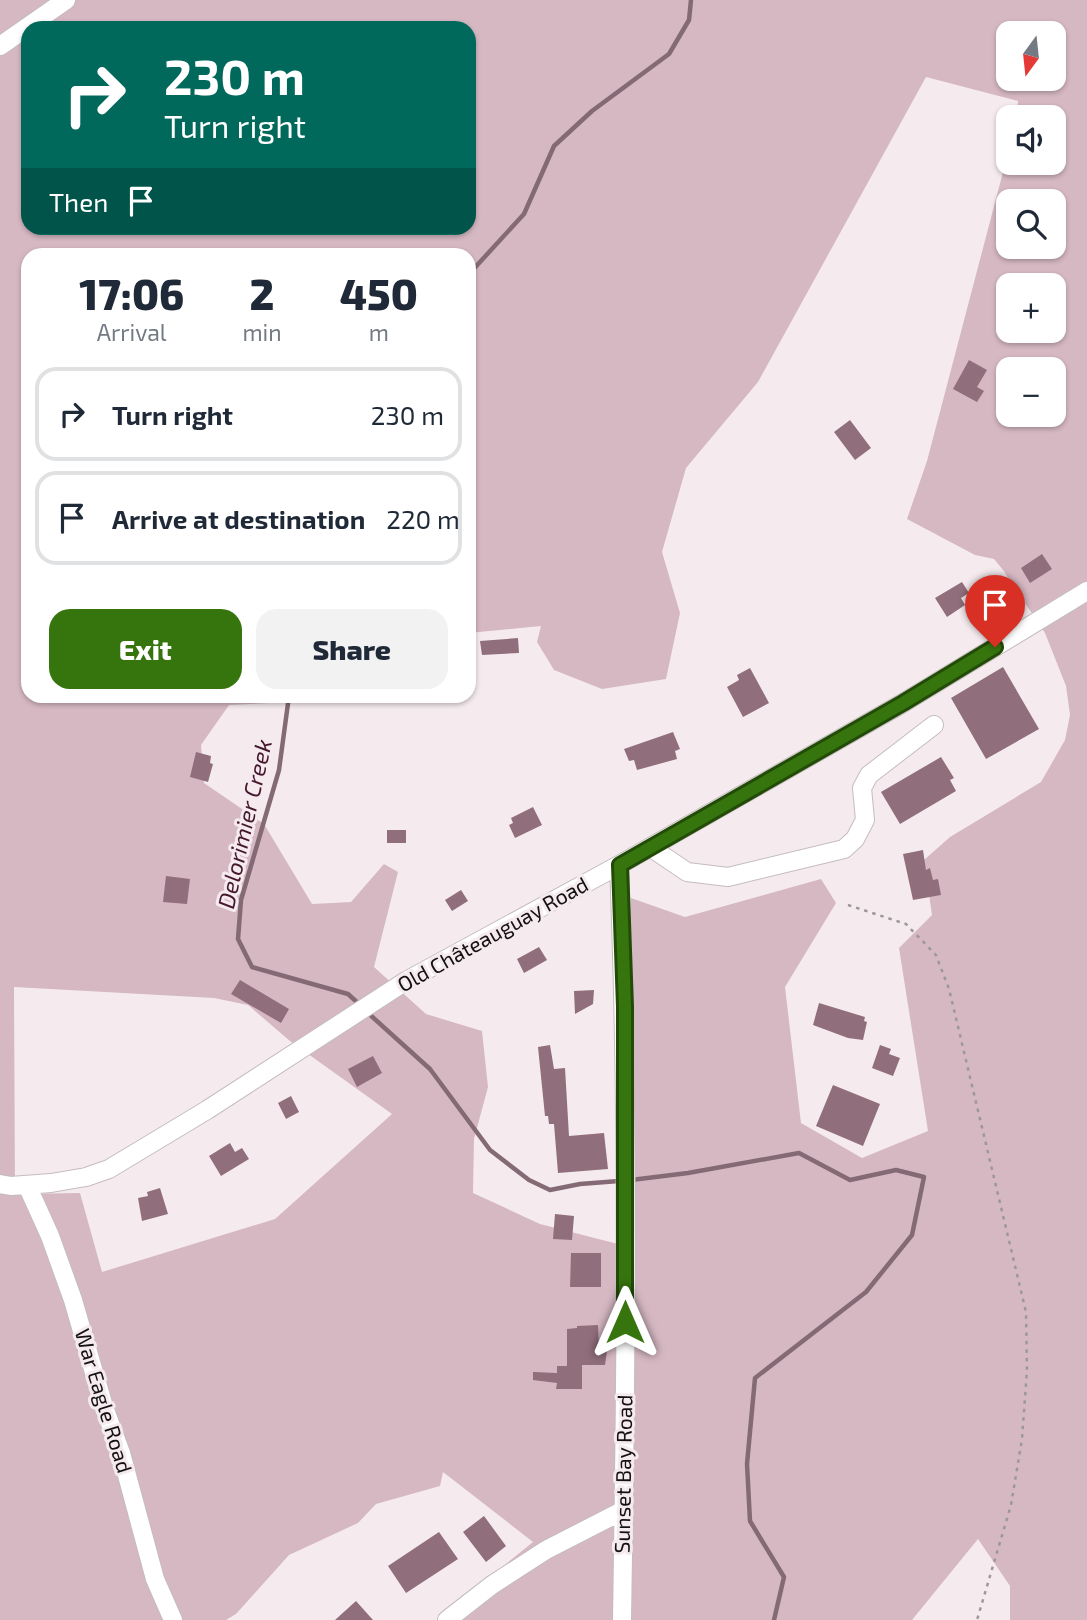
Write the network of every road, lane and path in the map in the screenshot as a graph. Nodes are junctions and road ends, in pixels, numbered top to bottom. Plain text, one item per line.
1 (66, 0) edge
2 (36, 21) edge
3 (21, 31) edge
4 (0, 46) edge
5 (1087, 591) edge
6 (934, 725) dead end
7 (650, 847) junction
8 (620, 865) junction
9 (848, 905) dead end
10 (0, 1184) edge
11 (27, 1185) junction
12 (624, 1510) junction
13 (173, 1620) edge
14 (447, 1620) edge
15 (622, 1620) edge
16 (977, 1620) edge

1 - 2 street
3 - 4 street
5 - 7 street, Old Châteauguay Road
6 - 7 street
7 - 8 street, Old Châteauguay Road
8 - 11 street, Old Châteauguay Road
8 - 12 street, Sunset Bay Road
9 - 16 path
10 - 11 street, Old Châteauguay Road
11 - 13 street, War Eagle Road
12 - 14 street
12 - 15 street, Sunset Bay Road

